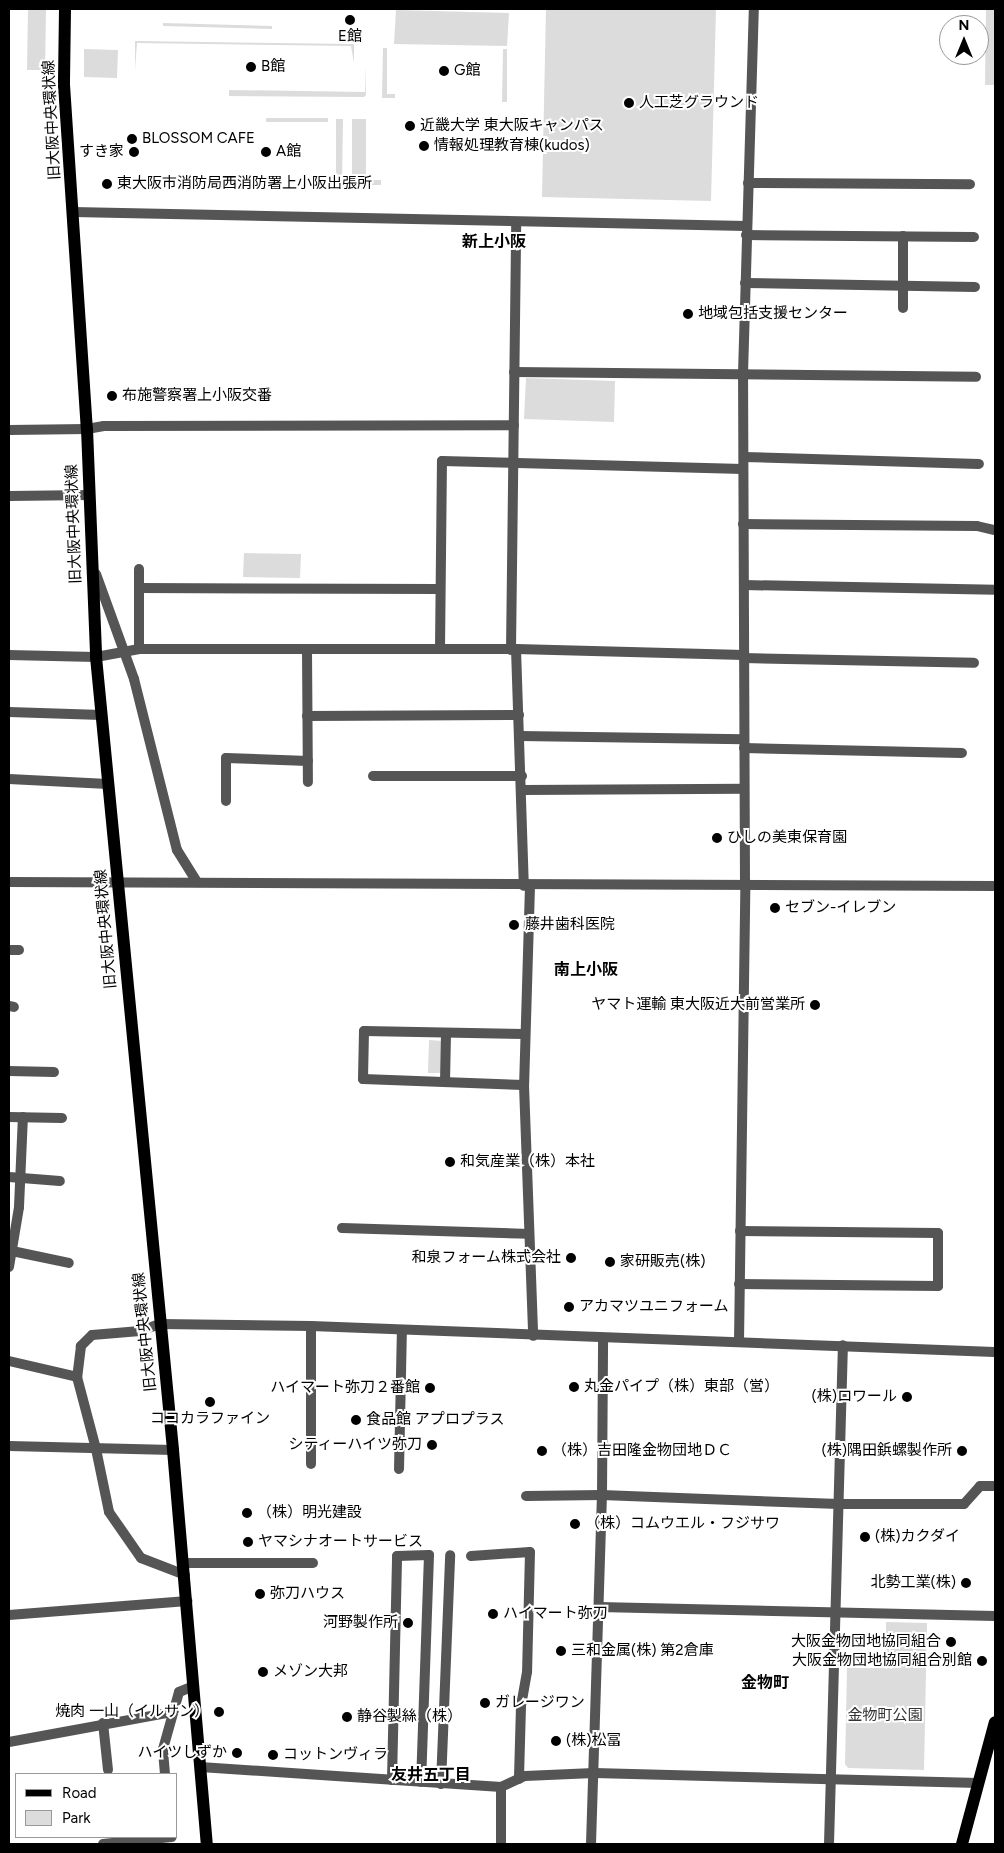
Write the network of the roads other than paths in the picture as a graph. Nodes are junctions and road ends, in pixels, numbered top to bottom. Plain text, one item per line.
1 (65, 9) edge
2 (754, 9) edge
3 (748, 183) junction
4 (970, 184) dead end
5 (73, 212) junction
6 (516, 222) junction
7 (746, 230) junction
8 (903, 236) junction
9 (974, 237) dead end
10 (745, 283) junction
11 (903, 285) junction
12 (976, 287) dead end
13 (903, 308) dead end
14 (514, 372) junction
15 (744, 374) junction
16 (976, 377) dead end
17 (514, 425) junction
18 (87, 429) junction
19 (9, 430) edge
20 (744, 457) junction
21 (514, 462) junction
22 (979, 464) dead end
23 (743, 469) junction
24 (90, 495) junction
25 (9, 496) edge
26 (743, 524) junction
27 (995, 530) edge
28 (92, 563) junction
29 (139, 568) dead end
30 (744, 585) junction
31 (139, 588) junction
32 (440, 589) junction
33 (995, 590) edge
34 (139, 649) junction
35 (440, 649) junction
36 (307, 650) junction
37 (513, 650) junction
38 (123, 653) junction
39 (9, 655) edge
40 (744, 656) junction
41 (96, 657) junction
42 (974, 663) dead end
43 (9, 712) edge
44 (102, 715) junction
45 (519, 715) junction
46 (307, 716) junction
47 (520, 736) junction
48 (744, 743) junction
49 (962, 753) dead end
50 (308, 761) junction
51 (373, 776) dead end
52 (522, 776) junction
53 (9, 779) edge
54 (308, 782) dead end
55 (108, 784) junction
56 (744, 789) junction
57 (522, 790) junction
58 (226, 801) dead end
59 (9, 882) edge
60 (197, 882) junction
61 (118, 883) junction
62 (745, 884) junction
63 (527, 886) junction
64 (995, 886) edge
65 (446, 1033) junction
66 (525, 1034) junction
67 (9, 1071) edge
68 (54, 1072) dead end
69 (445, 1082) junction
70 (524, 1084) junction
71 (9, 1117) edge
72 (23, 1117) junction
73 (62, 1118) dead end
74 (14, 1178) edge
75 (60, 1181) dead end
76 (342, 1228) dead end
77 (740, 1231) junction
78 (529, 1234) junction
79 (12, 1251) junction
80 (68, 1263) dead end
81 (9, 1267) edge
82 (739, 1284) junction
83 (160, 1324) junction
84 (312, 1326) junction
85 (402, 1331) junction
86 (533, 1336) junction
87 (603, 1338) junction
88 (739, 1342) junction
89 (843, 1345) junction
90 (995, 1352) edge
91 (9, 1360) edge
92 (76, 1377) junction
93 (9, 1446) edge
94 (96, 1449) junction
95 (173, 1450) junction
96 (312, 1464) dead end
97 (399, 1469) dead end
98 (995, 1486) edge
99 (602, 1495) junction
100 (526, 1496) dead end
101 (839, 1504) junction
102 (450, 1555) dead end
103 (471, 1556) dead end
104 (313, 1562) dead end
105 (184, 1569) junction
106 (187, 1601) junction
107 (599, 1607) junction
108 (836, 1612) junction
109 (9, 1615) edge
110 (995, 1616) edge
111 (194, 1686) junction
112 (173, 1712) junction
113 (995, 1722) edge
114 (104, 1723) junction
115 (9, 1742) edge
116 (200, 1767) junction
117 (108, 1770) dead end
118 (165, 1773) edge
119 (594, 1773) junction
120 (832, 1777) junction
121 (519, 1779) junction
122 (392, 1780) junction
123 (421, 1782) junction
124 (979, 1783) junction
125 (441, 1784) junction
126 (502, 1787) junction
127 (162, 1838) edge
128 (103, 1844) edge
129 (207, 1844) edge
130 (501, 1844) edge
131 (591, 1844) edge
132 (829, 1844) edge
133 (962, 1844) edge

1 - 5 main road, 旧大阪中央環状線
2 - 3 street
3 - 4 street
3 - 7 street
5 - 6 street
5 - 18 main road, 旧大阪中央環状線
6 - 7 street
6 - 14 street
7 - 8 street
7 - 10 street
8 - 9 street
8 - 11 street
10 - 11 street
10 - 15 street
11 - 12 street
11 - 13 street
14 - 15 street
14 - 17 street
15 - 16 street
15 - 20 street
17 - 18 street
17 - 21 street
18 - 19 street
18 - 24 main road, 旧大阪中央環状線
20 - 22 street
20 - 23 street
21 - 23 street
21 - 32 street
21 - 37 street
23 - 26 street
24 - 25 street
24 - 28 main road, 旧大阪中央環状線
26 - 27 street
26 - 30 street
28 - 38 street
28 - 41 main road, 旧大阪中央環状線
29 - 31 street
30 - 33 street
30 - 40 street
31 - 32 street
31 - 34 street
32 - 35 street
34 - 36 street
34 - 38 street
35 - 36 street
35 - 37 street
36 - 46 street
37 - 40 street
37 - 45 street
38 - 41 street
38 - 60 street
39 - 41 street
40 - 42 street
40 - 48 street
41 - 44 main road, 旧大阪中央環状線
43 - 44 street
44 - 55 main road, 旧大阪中央環状線
45 - 46 street
45 - 47 street
46 - 50 street
47 - 48 street
47 - 52 street
48 - 49 street
48 - 56 street
50 - 54 street
50 - 58 street
51 - 52 street
52 - 57 street
53 - 55 street
55 - 61 main road, 旧大阪中央環状線
56 - 57 street
56 - 62 street
57 - 63 street
59 - 61 street
60 - 61 street
60 - 63 street
61 - 83 main road, 旧大阪中央環状線
62 - 63 street
62 - 64 street
62 - 77 street
63 - 66 street
65 - 66 street
65 - 69 street
65 - 69 street
66 - 70 street
67 - 68 street
69 - 70 street
70 - 78 street
71 - 72 street
72 - 73 street
72 - 74 street
74 - 75 street
74 - 79 street
76 - 78 street
77 - 82 street
77 - 82 street
78 - 86 street
79 - 80 street
79 - 81 street
82 - 88 street
83 - 84 street
83 - 92 street
83 - 95 main road, 旧大阪中央環状線
84 - 85 street
84 - 96 street
85 - 86 street
85 - 97 street
86 - 87 street
87 - 88 street
87 - 99 street
88 - 89 street
89 - 90 street
89 - 101 street
91 - 92 street
92 - 94 street
93 - 94 street
94 - 95 street
94 - 105 street
95 - 105 main road, 旧大阪中央環状線
98 - 101 street
99 - 100 street
99 - 101 street
99 - 107 street
101 - 108 street
102 - 125 street
103 - 121 street
104 - 105 street
105 - 106 main road, 旧大阪中央環状線
106 - 109 street
106 - 111 main road, 旧大阪中央環状線
107 - 108 street
107 - 119 street
108 - 110 street
108 - 120 street
111 - 112 street
111 - 116 main road, 旧大阪中央環状線
112 - 114 street
112 - 118 street
113 - 124 main road
114 - 115 street
114 - 117 street
116 - 122 street
116 - 129 main road, 旧大阪中央環状線
119 - 120 street
119 - 121 street
119 - 131 street
120 - 124 street
120 - 132 street
121 - 126 street
122 - 123 street
122 - 123 street
123 - 125 street
124 - 133 main road
125 - 126 street
126 - 130 street
127 - 128 street

